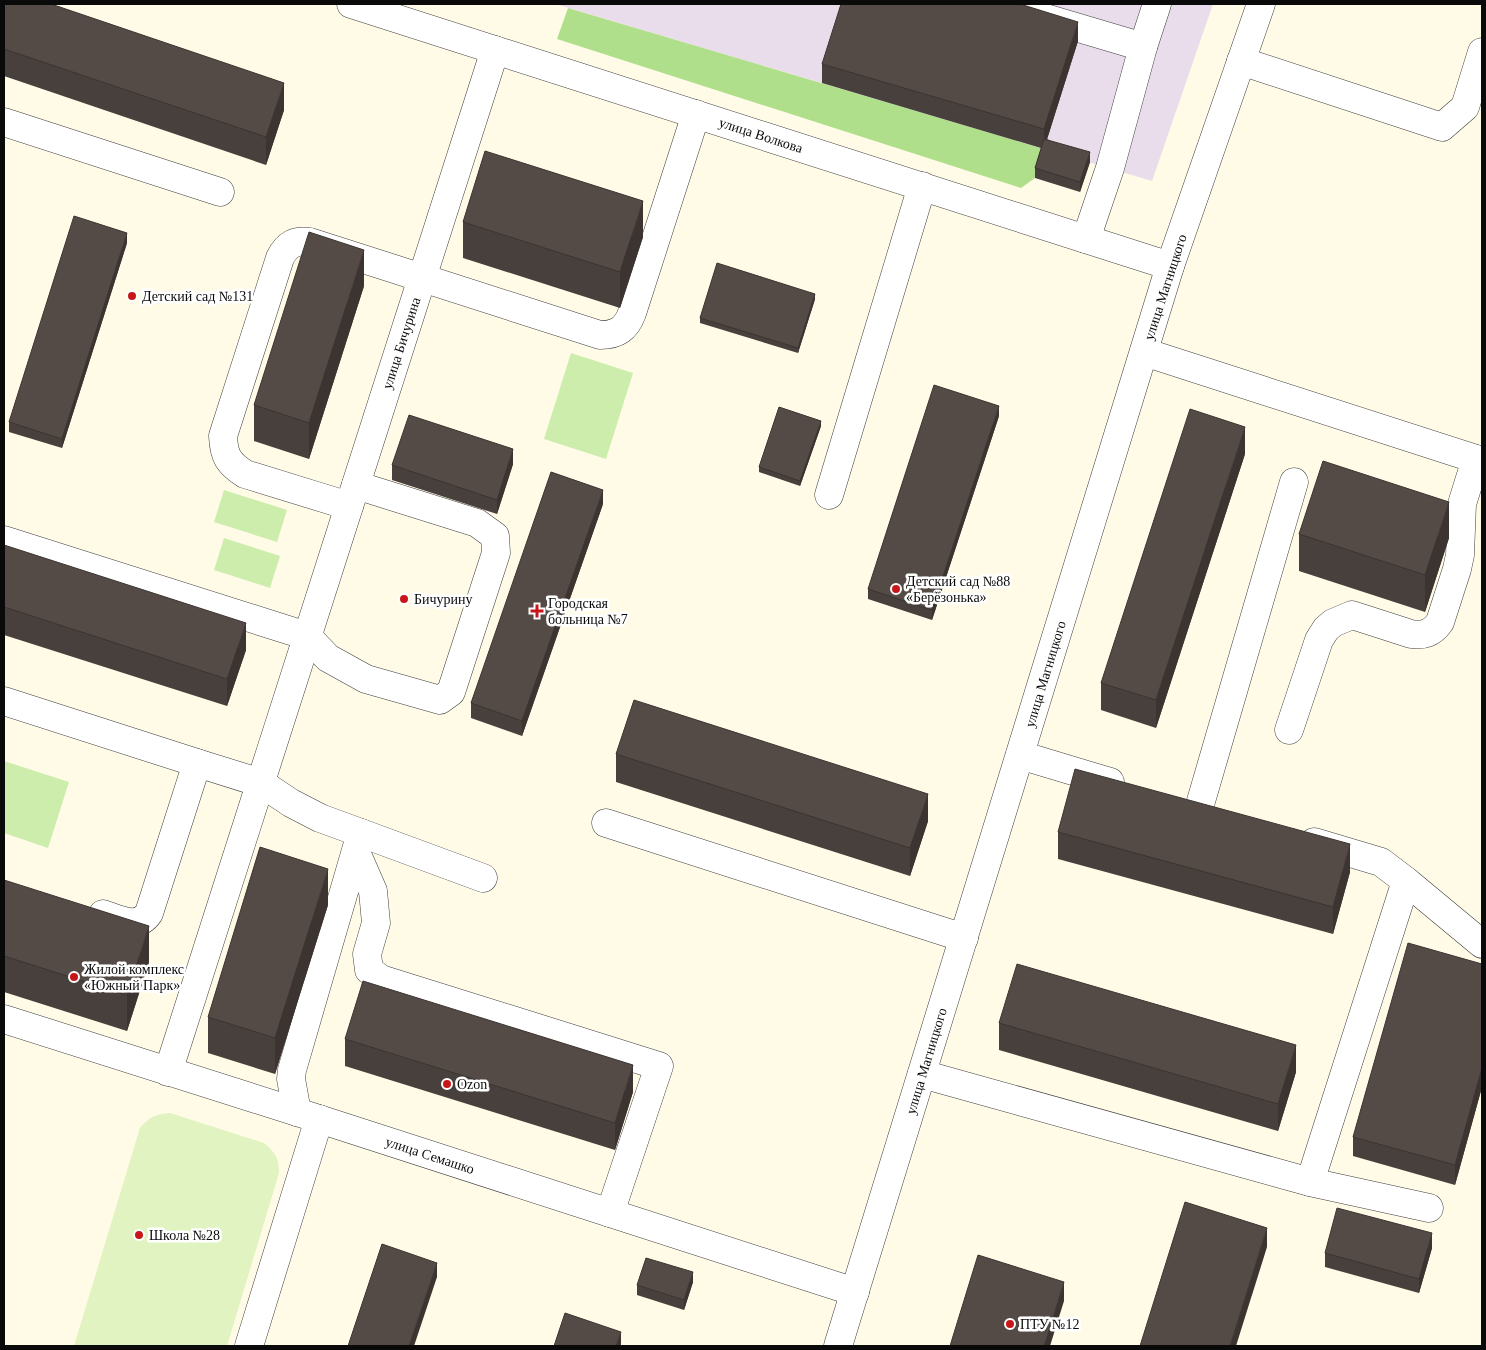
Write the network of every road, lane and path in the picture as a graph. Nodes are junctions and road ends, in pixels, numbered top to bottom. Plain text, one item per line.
1 (352, 4) edge
2 (998, 4) edge
3 (1156, 4) edge
4 (1261, 4) edge
5 (411, 13) edge
6 (1143, 48) junction
7 (495, 50) junction
8 (1482, 52) edge
9 (1241, 61) junction
10 (696, 114) junction
11 (4, 122) edge
12 (922, 186) junction
13 (220, 192) dead end
14 (1086, 239) junction
15 (1170, 266) junction
16 (422, 278) junction
17 (1144, 352) junction
18 (1479, 460) edge
19 (1294, 482) dead end
20 (352, 496) junction
21 (829, 496) dead end
22 (1433, 515) edge
23 (1460, 524) junction
24 (4, 540) edge
25 (307, 636) junction
26 (4, 701) edge
27 (1289, 730) dead end
28 (1020, 755) junction
29 (197, 763) junction
30 (261, 783) junction
31 (1133, 788) edge
32 (1171, 800) edge
33 (1199, 808) junction
34 (1226, 816) edge
35 (606, 823) dead end
36 (1288, 835) edge
37 (358, 843) junction
38 (483, 878) dead end
39 (1406, 881) junction
40 (84, 908) edge
41 (964, 938) junction
42 (1482, 944) edge
43 (4, 1019) edge
44 (168, 1072) junction
45 (922, 1074) junction
46 (308, 1115) junction
47 (1310, 1182) junction
48 (1429, 1208) dead end
49 (610, 1213) junction
50 (855, 1292) junction
51 (249, 1346) edge
52 (838, 1346) edge

1 - 5 street, улица Волкова
2 - 6 street
3 - 6 street
4 - 9 street, улица Магницкого
5 - 7 street, улица Волкова
6 - 14 street
7 - 10 street, улица Волкова
7 - 16 street, улица Бичурина
8 - 9 street
9 - 15 street, улица Магницкого
10 - 12 street, улица Волкова
10 - 16 street
11 - 13 street
12 - 14 street, улица Волкова
12 - 21 street
14 - 15 street, улица Волкова
15 - 17 street, улица Магницкого
16 - 20 street, улица Бичурина
16 - 20 street
17 - 18 street
17 - 28 street, улица Магницкого
18 - 23 street
19 - 33 street
20 - 25 street, улица Бичурина
20 - 25 street
22 - 23 street
23 - 27 street
24 - 25 street
25 - 30 street, улица Бичурина
26 - 29 street
28 - 31 street
28 - 41 street, улица Магницкого
29 - 30 street
29 - 40 street
30 - 37 street
30 - 44 street, улица Бичурина
32 - 33 street
33 - 34 street
35 - 41 street
36 - 39 street
37 - 38 street
37 - 46 street
37 - 49 street
39 - 42 street
39 - 47 street
41 - 45 street, улица Магницкого
43 - 44 street, улица Семашко
44 - 46 street, улица Семашко
45 - 47 street
45 - 50 street, улица Магницкого
46 - 49 street, улица Семашко
46 - 51 street
47 - 48 street
49 - 50 street, улица Семашко
50 - 52 street, улица Магницкого

